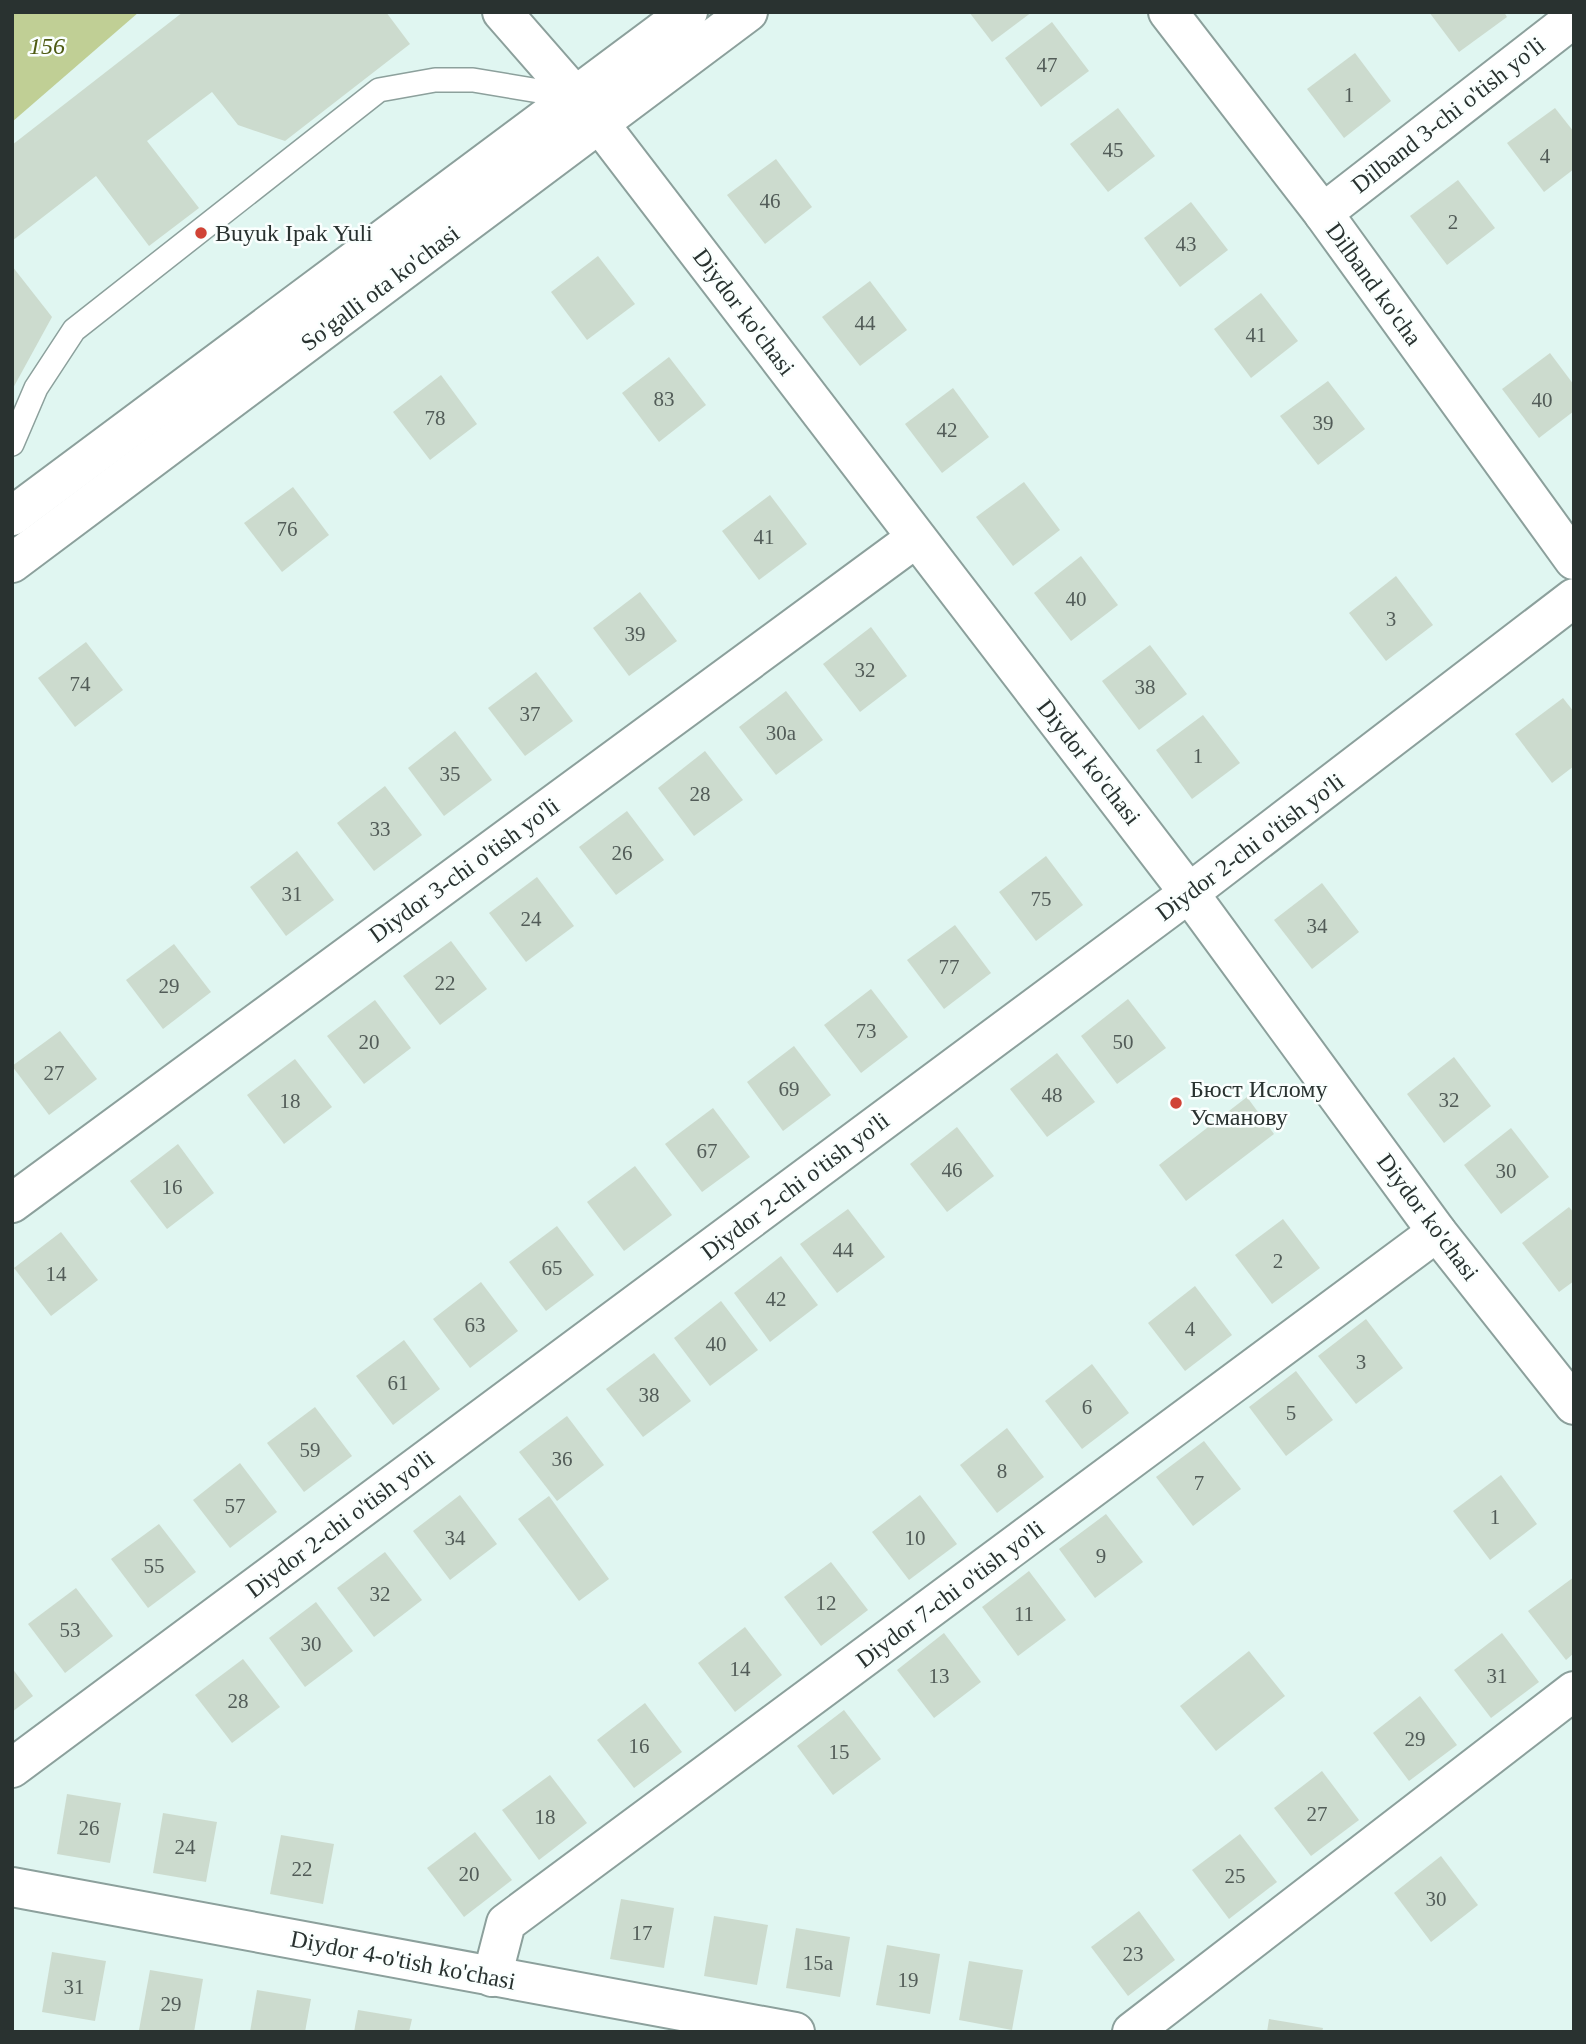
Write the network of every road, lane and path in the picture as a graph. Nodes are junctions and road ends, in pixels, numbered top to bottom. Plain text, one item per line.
1 (502, 12) edge
2 (688, 12) edge
3 (748, 12) edge
4 (1168, 12) edge
5 (1574, 18) edge
6 (587, 110) junction
7 (1323, 212) junction
8 (12, 444) edge
9 (12, 516) edge
10 (916, 538) junction
11 (1574, 560) edge
12 (12, 564) edge
13 (1574, 598) edge
14 (1189, 893) junction
15 (12, 1203) edge
16 (1437, 1232) junction
17 (1574, 1405) edge
18 (1574, 1691) edge
19 (12, 1768) edge
20 (12, 1887) edge
21 (492, 1977) junction
22 (795, 2032) edge
23 (1132, 2032) edge

1 - 6 street, Diydor ko'chasi
2 - 6 street, So'galli ota ko'chasi
3 - 6 street, So'galli ota ko'chasi
4 - 7 street, Dilband ko'cha
5 - 7 street, Dilband 3-chi o'tish yo'li
6 - 8 lane
6 - 9 street, So'galli ota ko'chasi
6 - 10 street, Diydor ko'chasi
6 - 12 street, So'galli ota ko'chasi
7 - 11 street, Dilband ko'cha
10 - 14 street, Diydor ko'chasi
10 - 15 street, Diydor 3-chi o'tish yo'li
13 - 14 street, Diydor 2-chi o'tish yo'li
14 - 16 street, Diydor ko'chasi
14 - 19 street, Diydor 2-chi o'tish yo'li
16 - 17 street, Diydor ko'chasi
16 - 21 street, Diydor 7-chi o'tish yo'li
18 - 23 street
20 - 21 street, Diydor 4-o'tish ko'chasi
21 - 22 street, Diydor 4-o'tish ko'chasi

